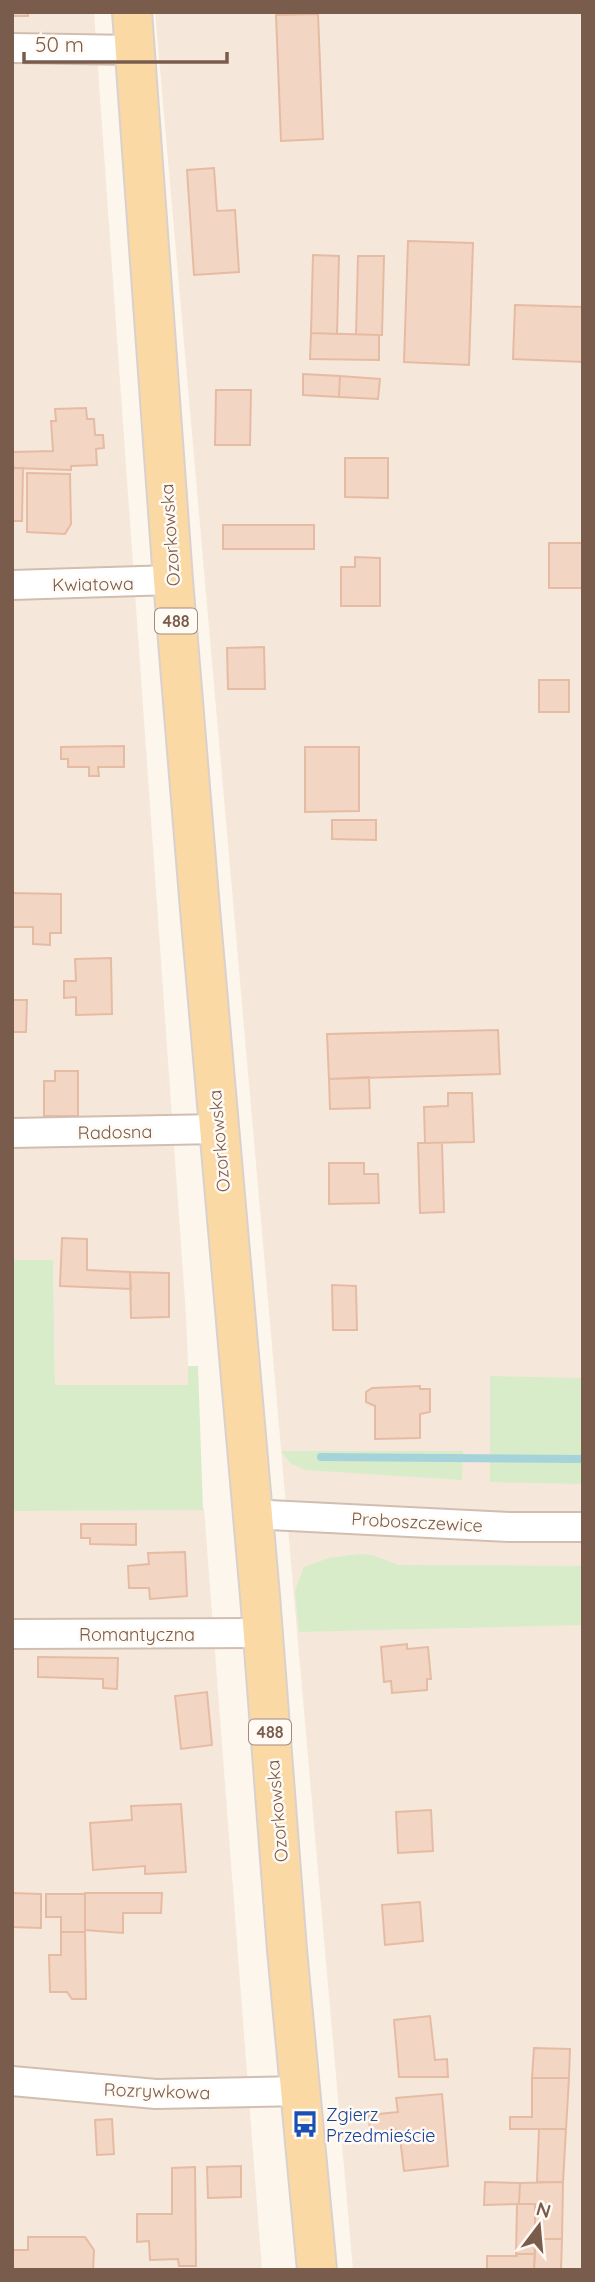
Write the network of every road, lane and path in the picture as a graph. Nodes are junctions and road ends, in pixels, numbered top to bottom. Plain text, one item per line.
1 (132, 12) edge
2 (12, 48) edge
3 (134, 50) junction
4 (173, 580) junction
5 (12, 585) edge
6 (218, 1129) junction
7 (12, 1133) edge
8 (251, 1514) junction
9 (583, 1527) edge
10 (262, 1633) junction
11 (12, 1634) edge
12 (12, 2081) edge
13 (302, 2091) junction
14 (317, 2270) edge

1 - 3 main road, Ozorkowska / 488
2 - 3 street
3 - 4 main road, Ozorkowska / 488
4 - 5 street, Kwiatowa
4 - 6 main road, Ozorkowska / 488
6 - 7 street, Radosna
6 - 8 main road, Ozorkowska / 488
8 - 9 street, Proboszczewice
8 - 10 main road, Ozorkowska / 488
10 - 11 street, Romantyczna
10 - 13 main road, Ozorkowska / 488
12 - 13 street, Rozrywkowa
13 - 14 main road, Ozorkowska / 488

